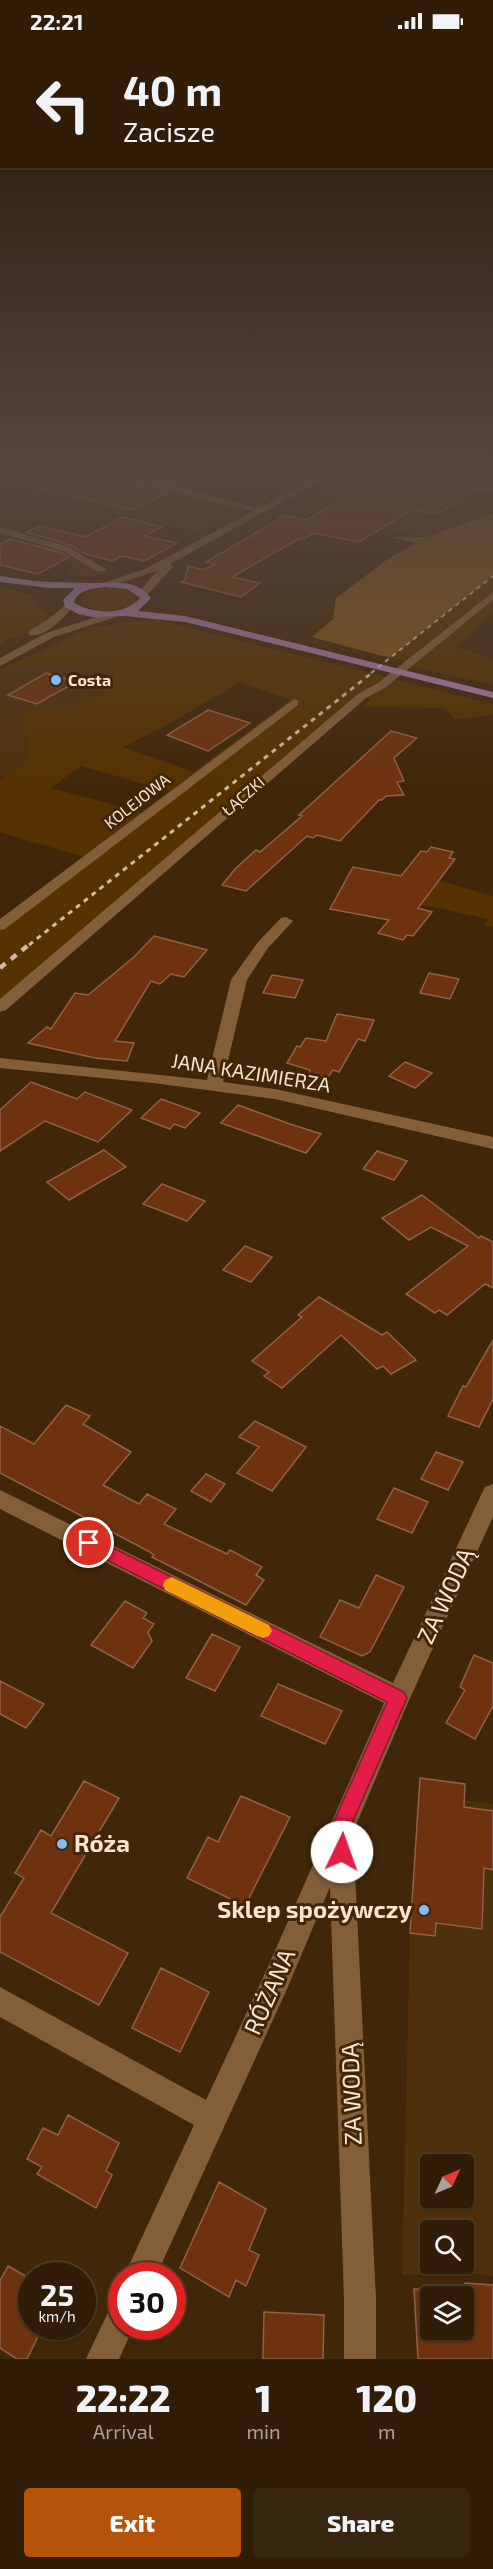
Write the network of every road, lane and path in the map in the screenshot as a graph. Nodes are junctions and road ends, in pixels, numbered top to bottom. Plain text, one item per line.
1 (145, 572) edge
2 (159, 572) edge
3 (0, 581) edge
4 (105, 584) junction
5 (94, 586) junction
6 (493, 594) edge
7 (144, 596) junction
8 (68, 602) junction
9 (119, 613) junction
10 (185, 619) junction
11 (0, 652) edge
12 (0, 663) edge
13 (493, 695) edge
14 (294, 704) dead end
15 (286, 921) dead end
16 (0, 926) edge
17 (0, 1007) edge
18 (0, 1063) edge
19 (214, 1085) junction
20 (493, 1143) edge
21 (493, 1493) edge
22 (0, 1499) edge
23 (398, 1698) junction
24 (340, 1828) junction
25 (0, 2001) edge
26 (212, 2119) junction
27 (146, 2262) edge
28 (111, 2340) edge
29 (102, 2359) edge
30 (360, 2359) edge

1 - 4 street
2 - 7 street
3 - 5 main road
3 - 8 main road
4 - 5 main road
4 - 7 main road
5 - 8 main road
6 - 17 street, ŁĄCZKI
7 - 9 main road
7 - 10 main road
8 - 9 main road
8 - 11 street
9 - 10 main road
9 - 12 street
10 - 13 main road
14 - 16 street, KOLEJOWA
15 - 19 street
18 - 19 street, JANA KAZIMIERZA
19 - 20 street, JANA KAZIMIERZA
21 - 23 street, ZA WODĄ
22 - 23 street
23 - 24 street, RÓŻANA
24 - 26 street, RÓŻANA
24 - 30 street, ZA WODĄ
25 - 26 street
26 - 27 street, RÓŻANA
28 - 29 street

